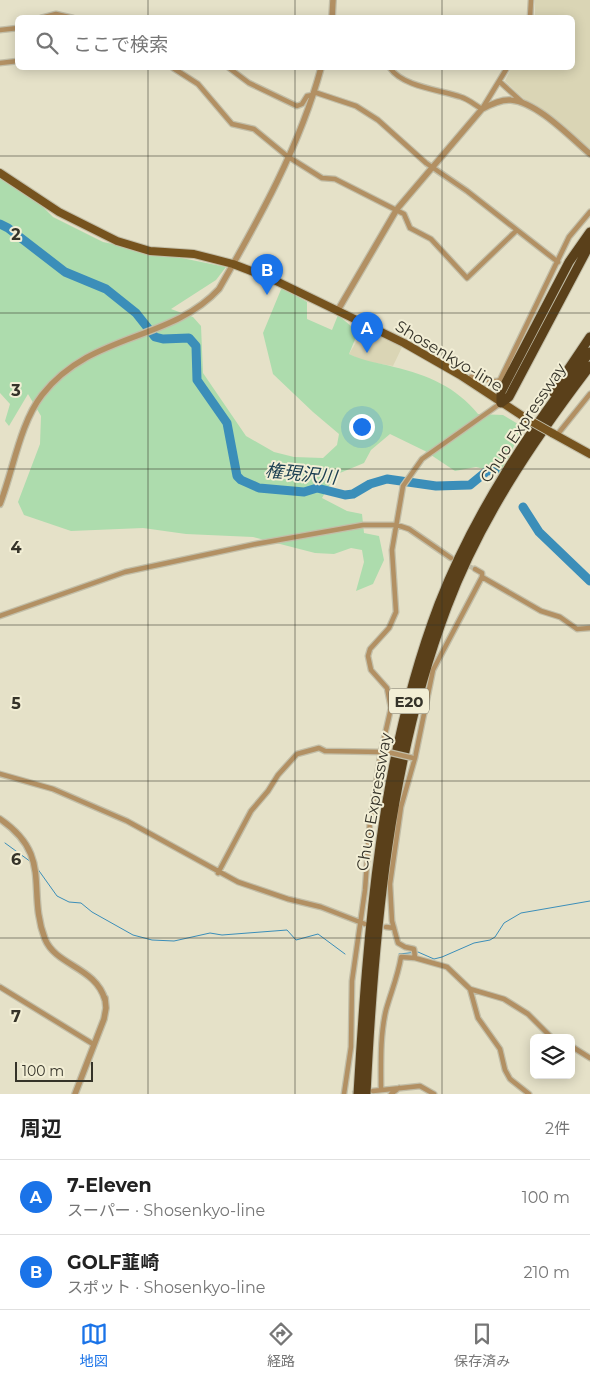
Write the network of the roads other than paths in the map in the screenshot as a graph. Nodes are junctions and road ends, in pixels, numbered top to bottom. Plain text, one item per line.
1 (327, 0) edge
2 (333, 0) edge
3 (531, 0) edge
4 (332, 15) edge
5 (530, 15) edge
6 (15, 28) edge
7 (0, 30) edge
8 (15, 61) edge
9 (0, 63) edge
10 (176, 70) edge
11 (232, 70) edge
12 (320, 70) edge
13 (392, 70) edge
14 (507, 70) edge
15 (500, 82) junction
16 (314, 94) junction
17 (522, 102) junction
18 (482, 109) junction
19 (590, 154) edge
20 (288, 156) junction
21 (432, 166) junction
22 (0, 173) edge
23 (397, 209) junction
24 (590, 212) edge
25 (590, 225) edge
26 (516, 231) junction
27 (590, 232) edge
28 (590, 237) edge
29 (590, 244) edge
30 (558, 262) junction
31 (233, 264) junction
32 (338, 310) junction
33 (590, 337) edge
34 (536, 339) junction
35 (590, 352) edge
36 (590, 366) edge
37 (590, 373) edge
38 (469, 381) junction
39 (590, 394) edge
40 (501, 403) junction
41 (562, 404) junction
42 (555, 434) junction
43 (525, 440) junction
44 (590, 454) edge
45 (0, 504) edge
46 (397, 525) junction
47 (451, 558) tunnel mouth
48 (475, 568) tunnel mouth
49 (482, 577) junction
50 (0, 616) edge
51 (590, 628) edge
52 (382, 752) junction
53 (414, 758) junction
54 (0, 774) edge
55 (0, 819) edge
56 (218, 873) junction
57 (362, 923) junction
58 (386, 927) dead end
59 (394, 928) junction
60 (415, 958) junction
61 (0, 987) edge
62 (470, 989) junction
63 (548, 1034) edge
64 (93, 1044) junction
65 (575, 1049) edge
66 (590, 1058) edge
67 (400, 1087) junction
68 (381, 1089) junction
69 (370, 1092) edge
70 (352, 1093) edge
71 (75, 1094) edge
72 (345, 1094) edge
73 (358, 1094) edge
74 (390, 1094) edge
75 (434, 1094) edge
76 (529, 1094) edge

1 - 2 street
2 - 4 street
3 - 5 street
6 - 7 street
8 - 9 street
10 - 20 street
11 - 16 street
12 - 16 street
13 - 18 street
14 - 15 street
15 - 17 street
15 - 18 street
16 - 20 street
16 - 21 street
17 - 18 street
17 - 19 street
18 - 21 street
20 - 23 street
20 - 31 street
21 - 23 street
21 - 26 street
22 - 31 main road, Shosenkyo-line
23 - 26 street
23 - 32 street
24 - 30 street
25 - 34 highway
26 - 30 street
27 - 34 highway
28 - 34 highway
29 - 34 highway
30 - 38 street
31 - 32 main road, Shosenkyo-line
31 - 45 street
32 - 38 main road, Shosenkyo-line
33 - 43 highway
34 - 40 highway
35 - 43 highway, Chuo Expressway / E20
36 - 41 highway, Chuo Expressway / E20
37 - 41 highway
38 - 40 main road, Shosenkyo-line
39 - 42 street
40 - 42 main road, Shosenkyo-line, bridge
40 - 46 street
41 - 69 highway, Chuo Expressway / E20
42 - 44 main road, Shosenkyo-line
43 - 73 highway, Chuo Expressway / E20
46 - 47 street
46 - 50 street
46 - 52 street
48 - 49 street
49 - 51 street
49 - 53 street
52 - 53 street, bridge
52 - 56 street
52 - 57 street
53 - 59 street
54 - 56 street
55 - 64 street
56 - 57 street
57 - 72 street
58 - 59 street
59 - 60 street
60 - 62 street
60 - 68 street
61 - 64 street
62 - 63 street
62 - 76 street
64 - 71 street
65 - 66 street
67 - 68 street
67 - 74 street
67 - 75 street
68 - 69 street
70 - 72 street

